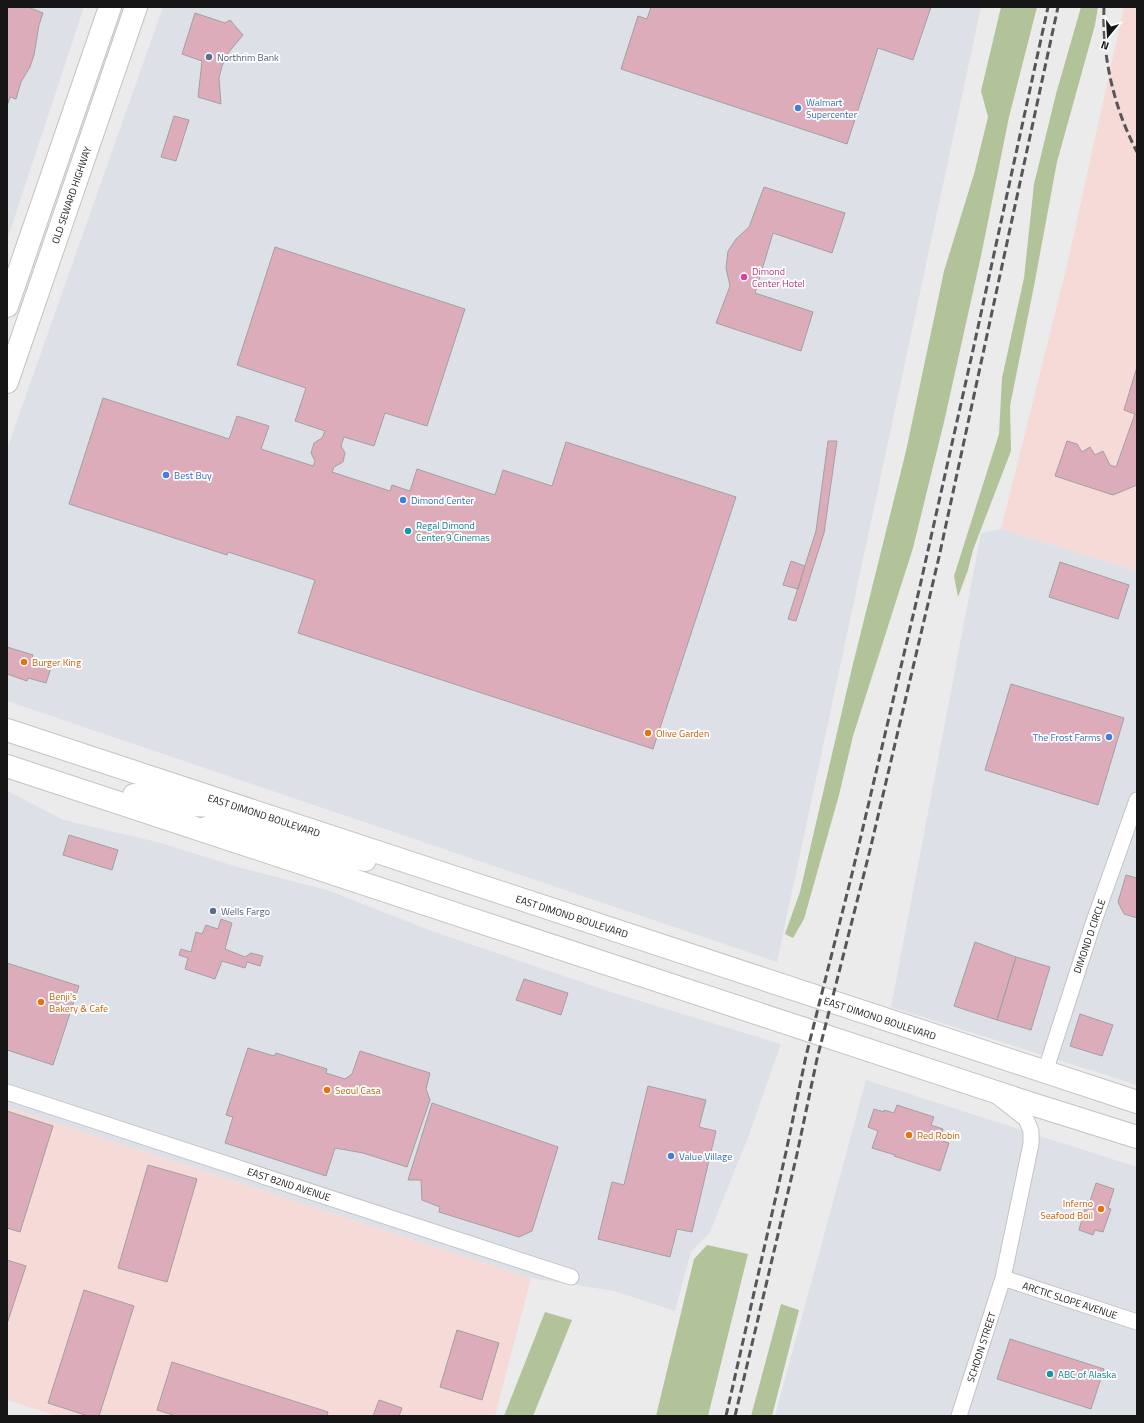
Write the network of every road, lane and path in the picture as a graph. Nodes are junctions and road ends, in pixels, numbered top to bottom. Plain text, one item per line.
1 (110, 7) edge
2 (136, 7) edge
3 (42, 202) junction
4 (7, 306) edge
5 (25, 330) junction
6 (7, 382) edge
7 (7, 730) edge
8 (7, 766) edge
9 (35, 775) junction
10 (1137, 800) edge
11 (231, 804) junction
12 (201, 830) junction
13 (410, 863) junction
14 (649, 942) junction
15 (638, 974) junction
16 (1045, 1072) junction
17 (986, 1088) junction
18 (7, 1092) edge
19 (1137, 1102) edge
20 (1137, 1137) edge
21 (571, 1277) dead end
22 (1003, 1278) junction
23 (1137, 1322) edge
24 (959, 1416) edge

1 - 3 main road
2 - 5 main road, OLD SEWARD HIGHWAY
3 - 4 main road
3 - 5 main road
5 - 6 main road, OLD SEWARD HIGHWAY
7 - 11 main road, EAST DIMOND BOULEVARD
8 - 9 main road
9 - 11 main road
9 - 12 main road
10 - 16 street, DIMOND D CIRCLE
11 - 13 main road, EAST DIMOND BOULEVARD
12 - 13 main road
12 - 15 main road
13 - 14 main road, EAST DIMOND BOULEVARD
14 - 15 main road
14 - 16 main road, EAST DIMOND BOULEVARD
15 - 17 main road
16 - 19 main road, EAST DIMOND BOULEVARD
17 - 20 main road
17 - 22 street, SCHOON STREET
18 - 21 street, EAST 82ND AVENUE
22 - 23 street, ARCTIC SLOPE AVENUE
22 - 24 street, SCHOON STREET

